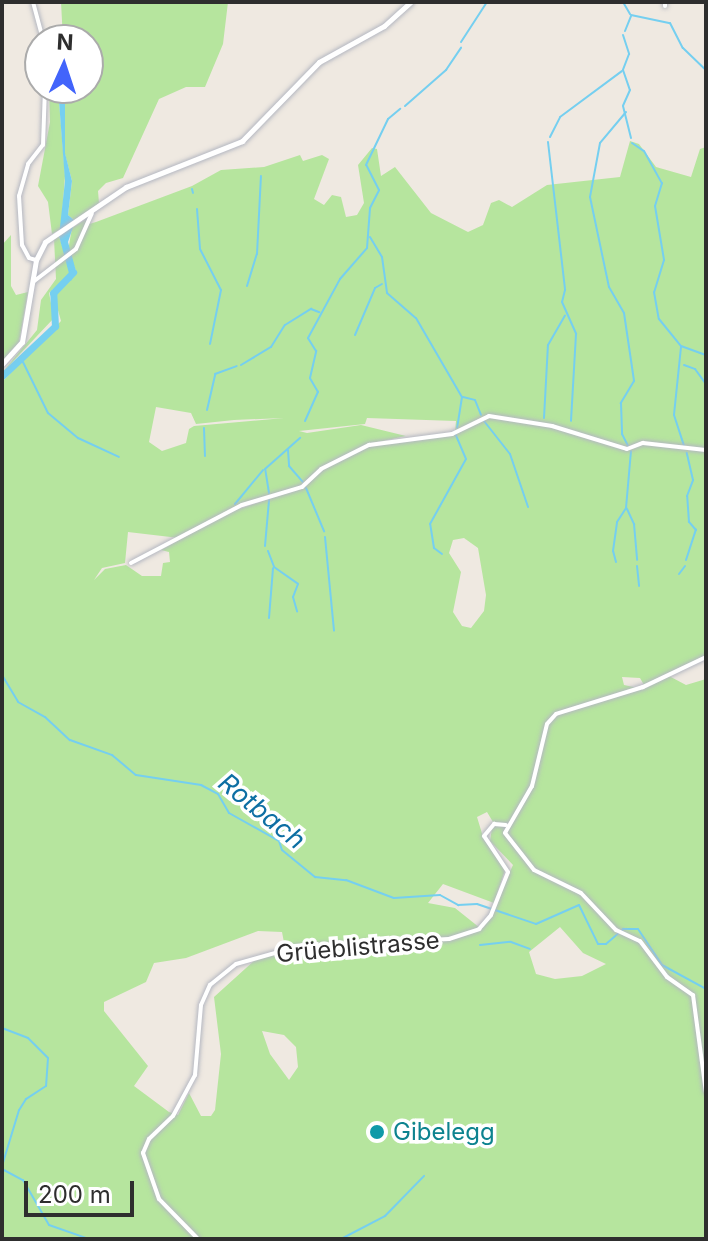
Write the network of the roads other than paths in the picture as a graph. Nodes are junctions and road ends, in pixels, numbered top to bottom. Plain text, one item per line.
1 (33, 2) edge
2 (411, 2) edge
3 (39, 24) edge
4 (44, 104) edge
5 (92, 213) junction
6 (36, 260) junction
7 (33, 282) junction
8 (2, 364) edge
9 (706, 450) edge
10 (131, 563) dead end
11 (706, 657) edge
12 (506, 825) junction
13 (706, 1092) edge
14 (198, 1239) edge

1 - 3 street
2 - 5 street
4 - 6 street
5 - 6 street
5 - 7 street
6 - 7 street
7 - 8 street
9 - 10 street
11 - 12 street
12 - 13 street
12 - 14 street, Grüeblistrasse

